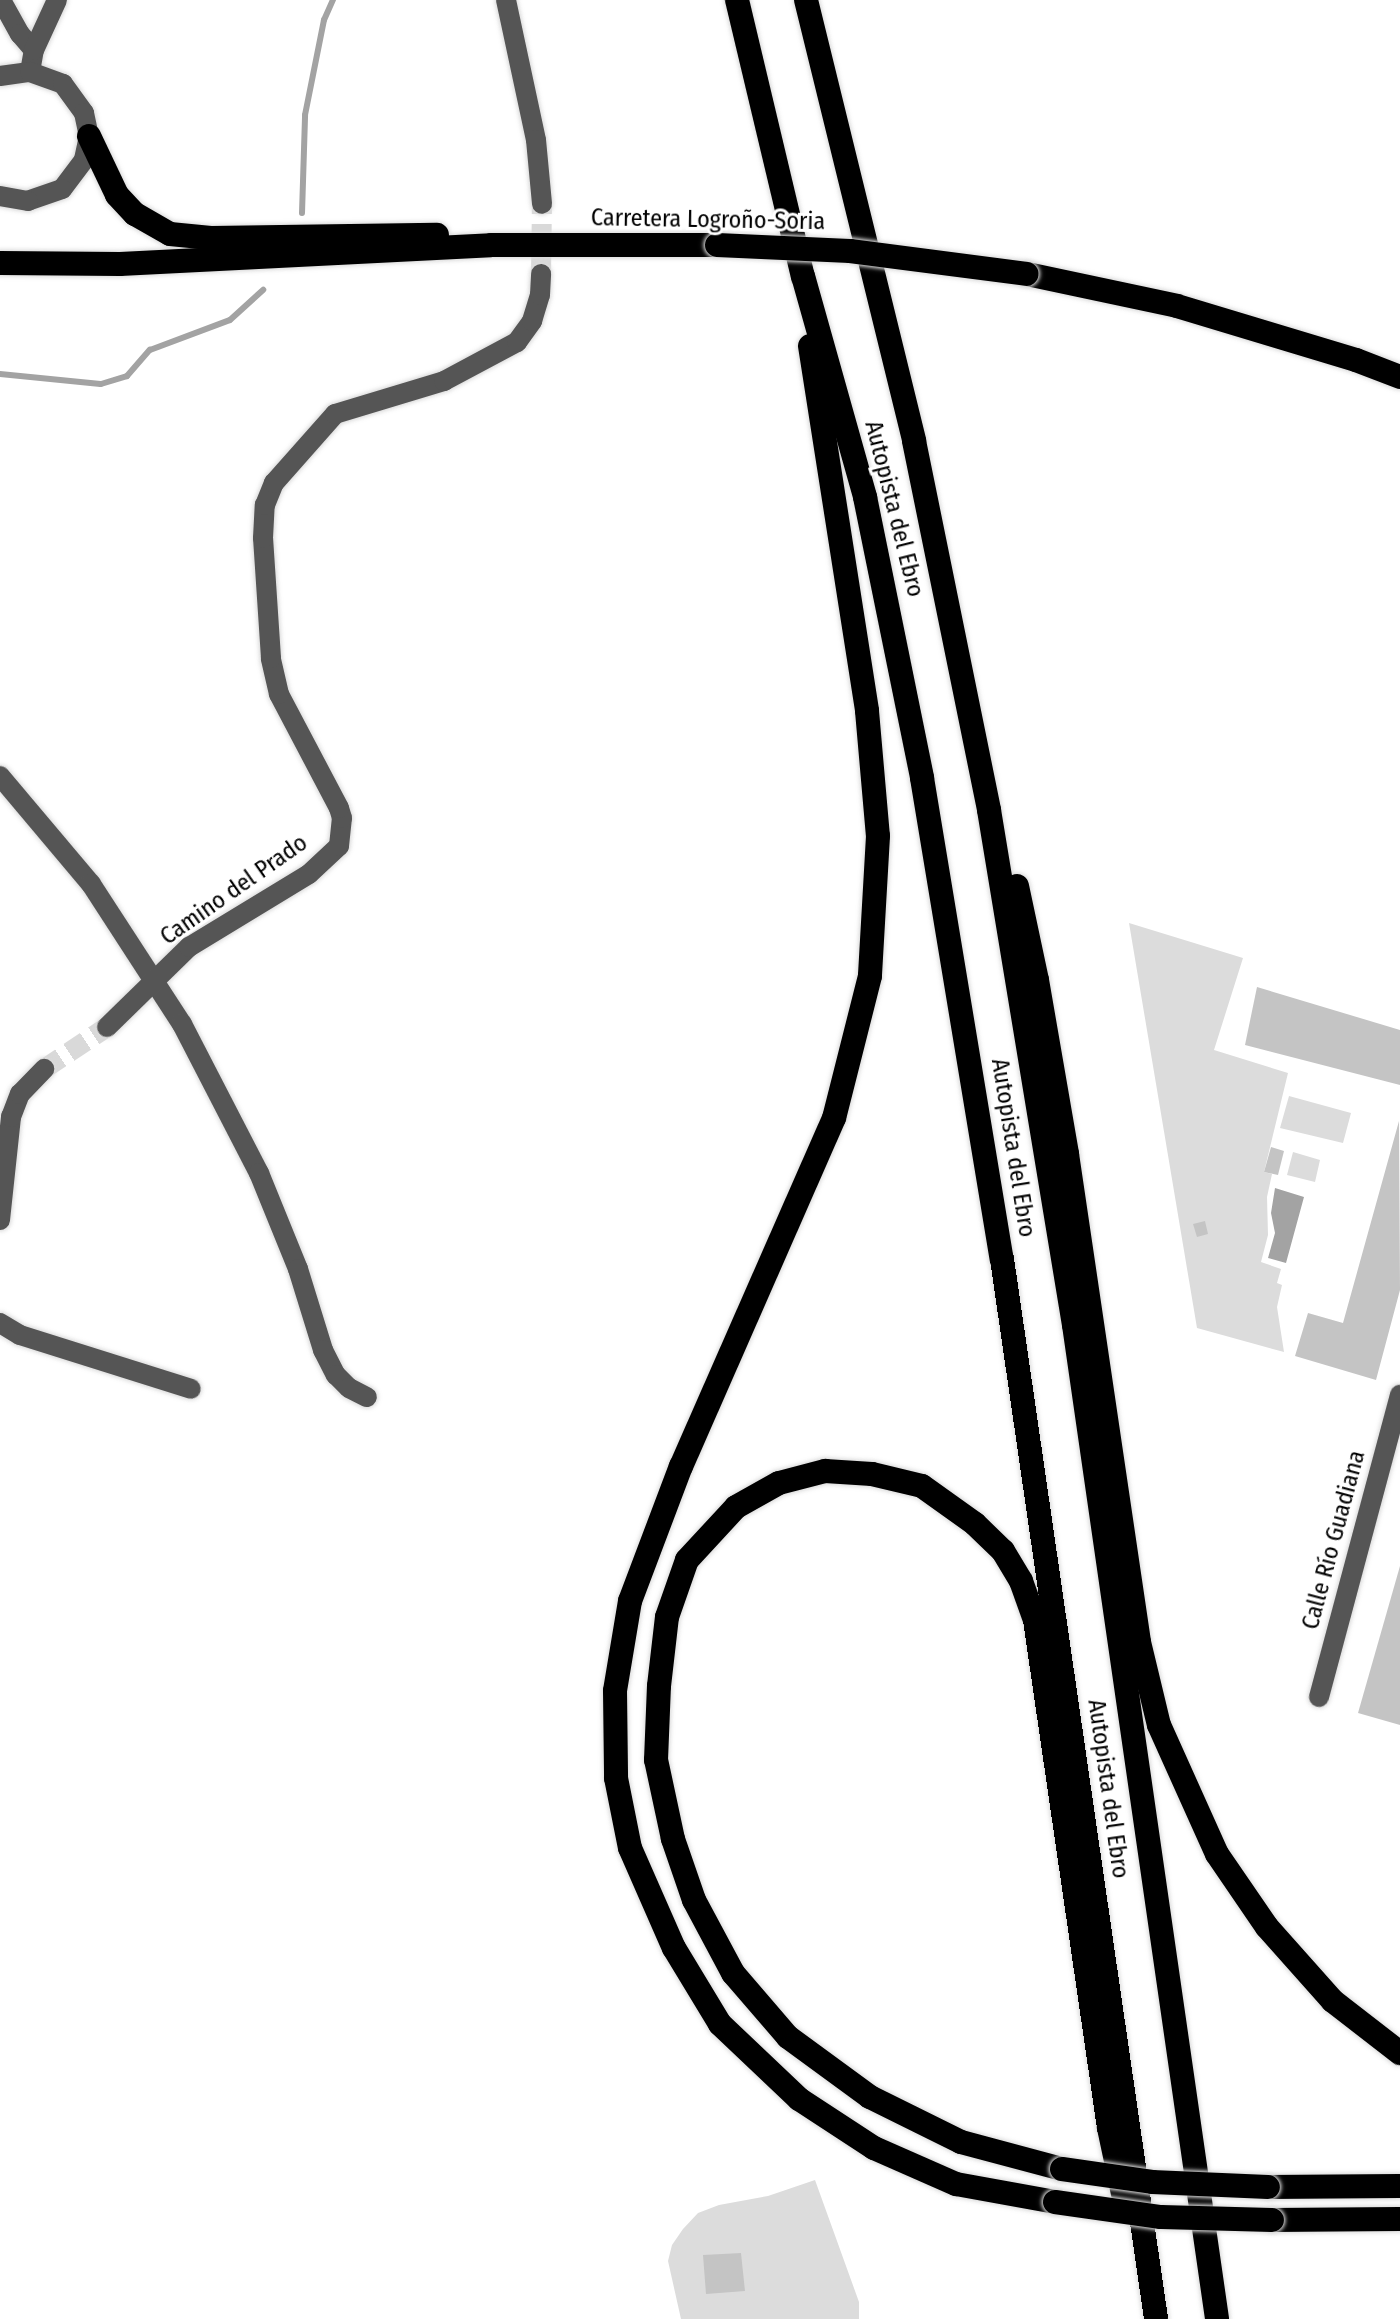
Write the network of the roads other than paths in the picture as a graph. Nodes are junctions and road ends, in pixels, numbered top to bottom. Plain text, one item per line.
1 (1, 0) edge
2 (57, 0) edge
3 (506, 0) edge
4 (737, 0) edge
5 (806, 0) edge
6 (34, 50) junction
7 (30, 72) junction
8 (0, 76) edge
9 (89, 136) junction
10 (0, 196) edge
11 (542, 204) tunnel mouth
12 (491, 245) junction
13 (0, 263) edge
14 (55, 265) junction
15 (0, 273) edge
16 (541, 274) tunnel mouth
17 (803, 276) junction
18 (1400, 377) edge
19 (980, 759) junction
20 (0, 776) edge
21 (155, 979) junction
22 (107, 1027) tunnel mouth
23 (44, 1069) tunnel mouth
24 (5, 1114) edge
25 (0, 1220) edge
26 (0, 1323) edge
27 (191, 1389) dead end
28 (1400, 1395) edge
29 (367, 1397) dead end
30 (1396, 1423) edge
31 (1319, 1697) dead end
32 (1400, 2053) edge
33 (1400, 2186) edge
34 (1400, 2219) edge
35 (1153, 2319) edge
36 (1217, 2319) edge

1 - 6 street
2 - 6 street
3 - 11 street
4 - 17 highway, Autopista del Ebro
5 - 19 highway, Autopista del Ebro
6 - 7 street
7 - 8 street
7 - 9 street
9 - 10 street
9 - 12 highway
12 - 14 highway, Carretera Logroño-Soria
12 - 18 highway, Carretera Logroño-Soria, bridge
13 - 14 highway, Carretera Logroño-Soria
14 - 15 highway
16 - 21 street, Camino del Prado
17 - 34 highway, bridge
17 - 35 highway, Autopista del Ebro
19 - 32 highway
19 - 36 highway, Autopista del Ebro
20 - 21 street
21 - 22 street, Camino del Prado
21 - 29 street
23 - 24 street
24 - 25 street
26 - 27 street
28 - 30 street, Calle Río Guadiana
30 - 31 street, Calle Río Guadiana
33 - 35 highway, bridge

